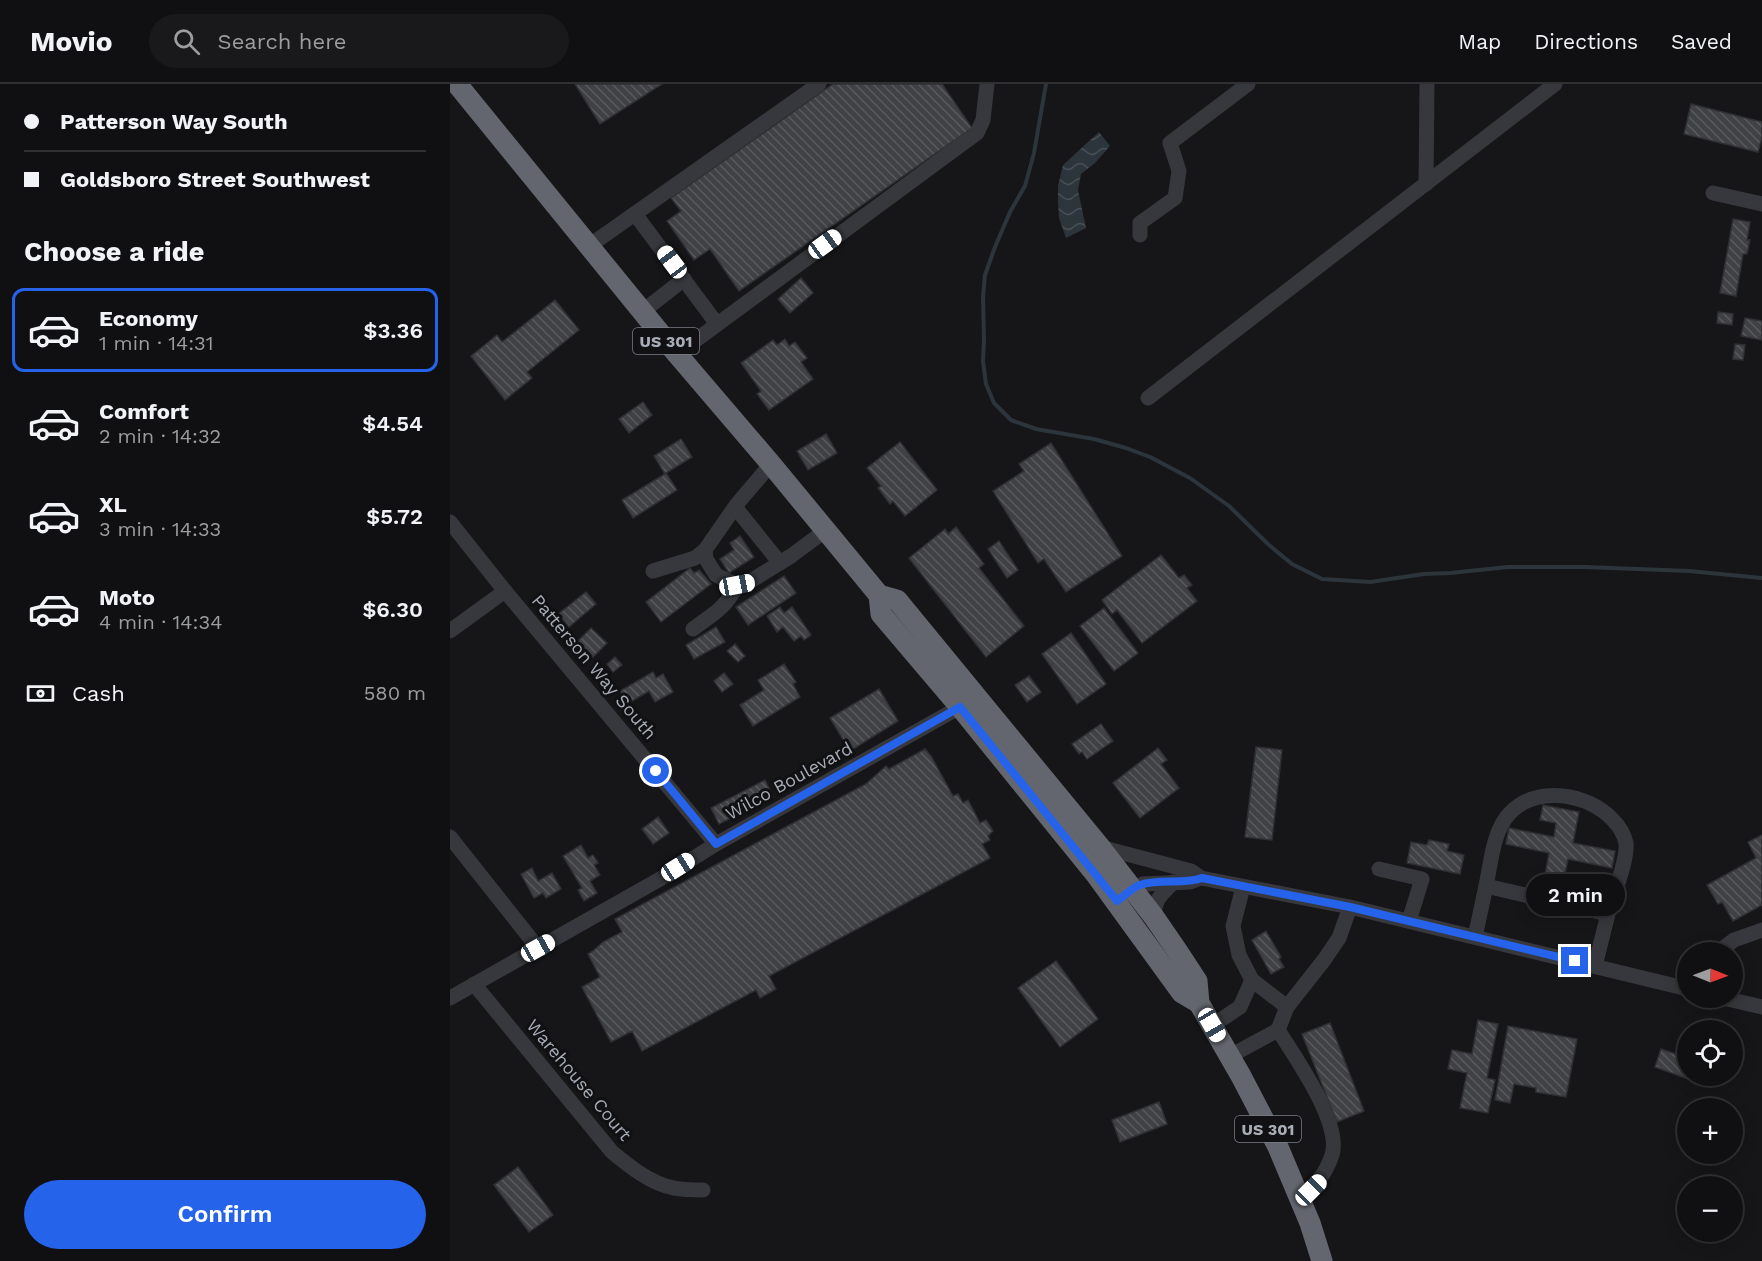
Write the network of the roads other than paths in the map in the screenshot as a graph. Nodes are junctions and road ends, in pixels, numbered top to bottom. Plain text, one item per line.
1 (457, 84) edge
2 (819, 84) edge
3 (987, 84) edge
4 (1248, 84) edge
5 (1427, 84) edge
6 (1555, 84) edge
7 (1426, 184) junction
8 (1713, 193) dead end
9 (1762, 204) edge
10 (635, 214) junction
11 (1140, 235) dead end
12 (589, 246) junction
13 (684, 279) junction
14 (642, 312) junction
15 (717, 324) junction
16 (677, 354) junction
17 (1148, 398) dead end
18 (771, 464) junction
19 (735, 507) junction
20 (450, 522) edge
21 (826, 530) junction
22 (705, 550) junction
23 (780, 563) junction
24 (653, 571) dead end
25 (737, 585) junction
26 (505, 591) junction
27 (879, 595) junction
28 (693, 629) dead end
29 (450, 631) edge
30 (960, 707) junction
31 (450, 837) edge
32 (716, 844) junction
33 (1100, 847) junction
34 (1379, 869) dead end
35 (1202, 878) junction
36 (1173, 882) junction
37 (1486, 886) junction
38 (1243, 887) junction
39 (1125, 895) junction
40 (1350, 907) junction
41 (1608, 914) junction
42 (1154, 917) junction
43 (1409, 921) junction
44 (1762, 930) edge
45 (1475, 937) junction
46 (1731, 942) edge
47 (538, 948) junction
48 (1595, 966) junction
49 (1252, 980) junction
50 (474, 984) junction
51 (1677, 986) edge
52 (450, 998) edge
53 (1199, 1003) junction
54 (1743, 1003) edge
55 (1287, 1007) junction
56 (1762, 1007) edge
57 (1212, 1025) junction
58 (1278, 1030) junction
59 (1230, 1056) junction
60 (703, 1190) dead end
61 (1300, 1200) junction
62 (1322, 1261) edge

1 - 12 highway, US 301
2 - 10 street
3 - 15 street
4 - 11 street
5 - 7 street
6 - 7 street
7 - 17 street
8 - 9 street
10 - 12 street
10 - 13 street
12 - 14 highway, US 301
13 - 14 street
13 - 15 street
14 - 16 highway, US 301
15 - 16 street
16 - 18 highway, US 301
18 - 19 street
18 - 21 highway, US 301
19 - 22 street
19 - 23 street
20 - 26 street, Patterson Way South
21 - 23 street
21 - 27 highway, US 301
22 - 24 street
22 - 25 street
23 - 25 street
25 - 28 street
26 - 29 street
26 - 32 street, Patterson Way South
27 - 30 highway, US 301
27 - 33 highway, US 301
30 - 32 street, Wilco Boulevard
30 - 39 highway, US 301
31 - 47 street
32 - 47 street, Wilco Boulevard
33 - 35 street
33 - 39 highway, US 301
34 - 43 street
35 - 36 street
35 - 38 street
36 - 39 street
36 - 42 street
37 - 41 street
37 - 41 street
37 - 45 street
38 - 40 street
38 - 49 street
39 - 42 highway, US 301
39 - 53 highway, US 301
40 - 43 street
40 - 55 street
41 - 48 street
42 - 53 highway, US 301
43 - 45 street
44 - 46 street
45 - 48 street
47 - 50 street, Wilco Boulevard
48 - 51 street
49 - 55 street
49 - 57 street
50 - 52 street, Wilco Boulevard
50 - 60 street, Warehouse Court
53 - 57 highway, US 301
54 - 56 street
55 - 58 street
57 - 59 highway, US 301
58 - 59 street
58 - 61 street
59 - 61 highway, US 301
61 - 62 highway, US 301

